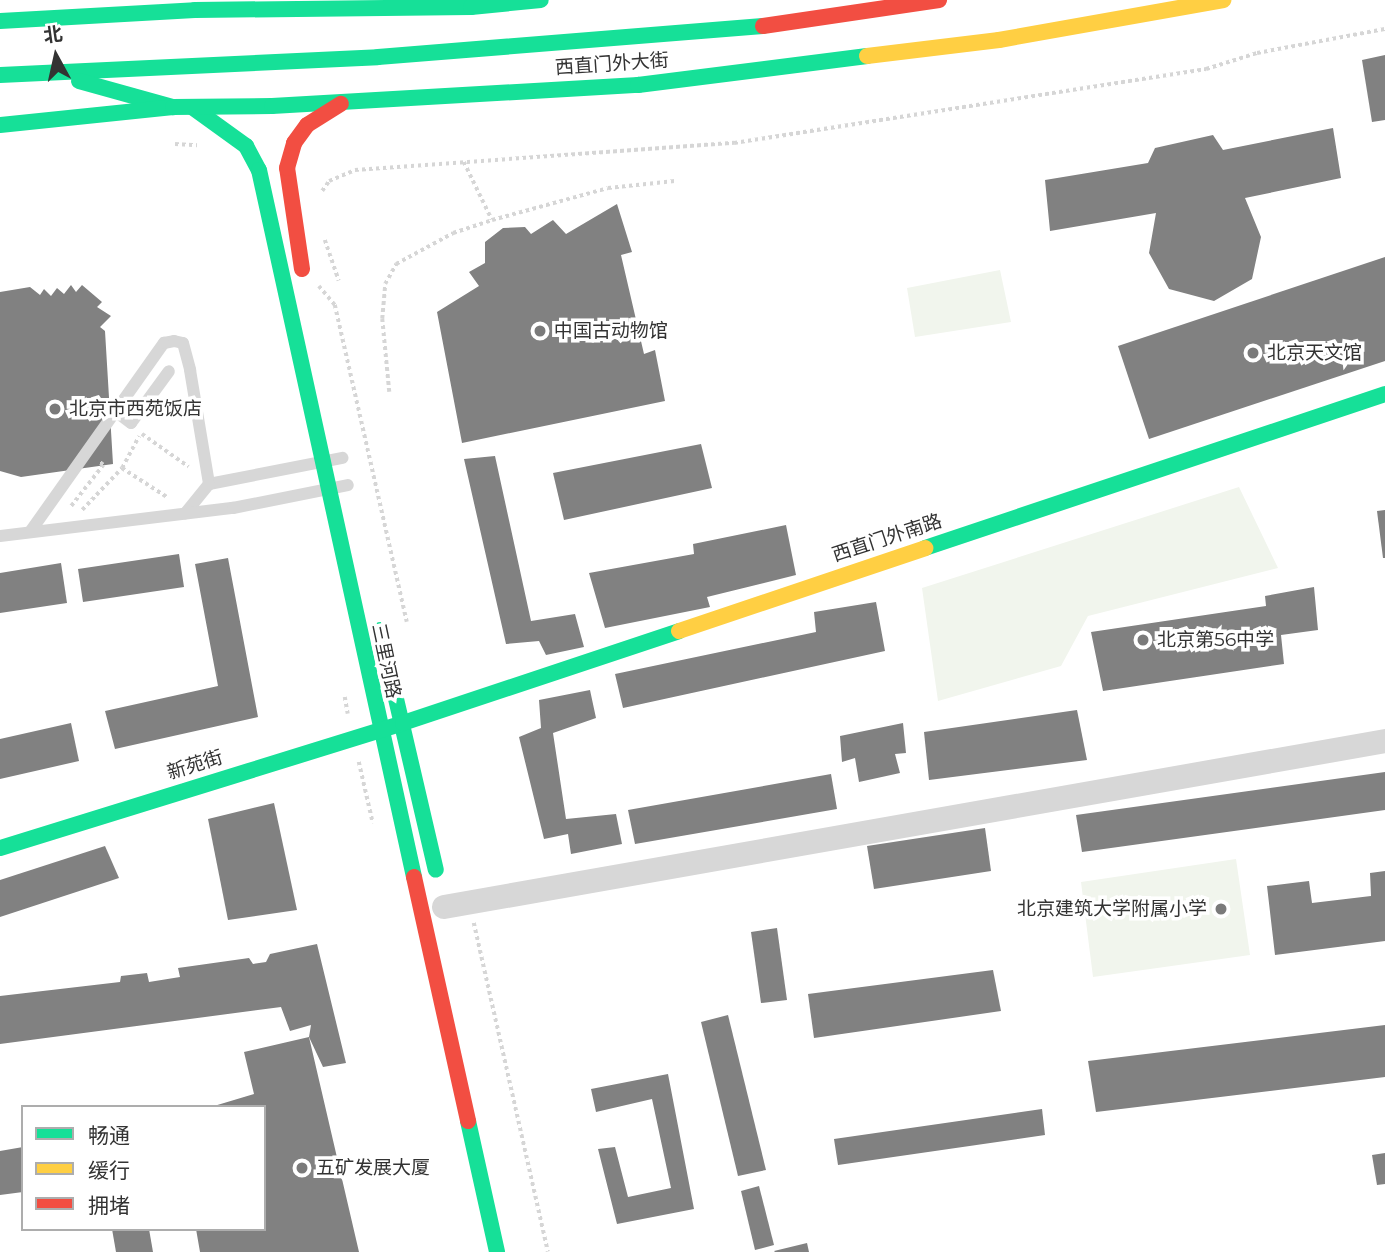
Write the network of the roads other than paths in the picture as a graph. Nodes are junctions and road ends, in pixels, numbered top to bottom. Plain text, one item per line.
1 (541, 0) edge
2 (939, 0) edge
3 (1223, 0) edge
4 (0, 21) edge
5 (47, 72) junction
6 (0, 75) edge
7 (344, 102) junction
8 (173, 107) junction
9 (192, 107) junction
10 (0, 125) edge
11 (307, 291) dead end
12 (169, 371) dead end
13 (1385, 394) edge
14 (115, 411) junction
15 (341, 451) joint
16 (321, 462) junction
17 (209, 484) junction
18 (327, 489) junction
19 (349, 492) joint
20 (185, 514) junction
21 (30, 532) junction
22 (0, 536) edge
23 (376, 608) dead end
24 (403, 723) junction
25 (380, 730) junction
26 (1385, 741) edge
27 (0, 848) edge
28 (446, 914) joint
29 (497, 1252) edge

1 - 4 main road
2 - 5 main road, 西直门外大街
3 - 7 main road, 西直门外大街
5 - 6 main road, 西直门外大街
5 - 8 main road
7 - 9 main road, 西直门外大街
7 - 11 main road
8 - 9 main road, 西直门外大街
8 - 10 main road, 西直门外大街
9 - 16 main road, 三里河路
12 - 14 lane
13 - 24 main road, 西直门外南路
14 - 17 lane
14 - 21 lane
15 - 16 lane
15 - 19 main road
16 - 17 lane
16 - 18 main road, 三里河路
17 - 20 lane
18 - 19 lane
18 - 20 lane
18 - 25 main road, 三里河路
20 - 21 lane
21 - 22 lane
23 - 24 main road, 三里河路
24 - 25 main road, 新苑街
24 - 28 main road, 三里河路
25 - 27 main road, 新苑街
25 - 29 main road, 三里河路
26 - 28 street

